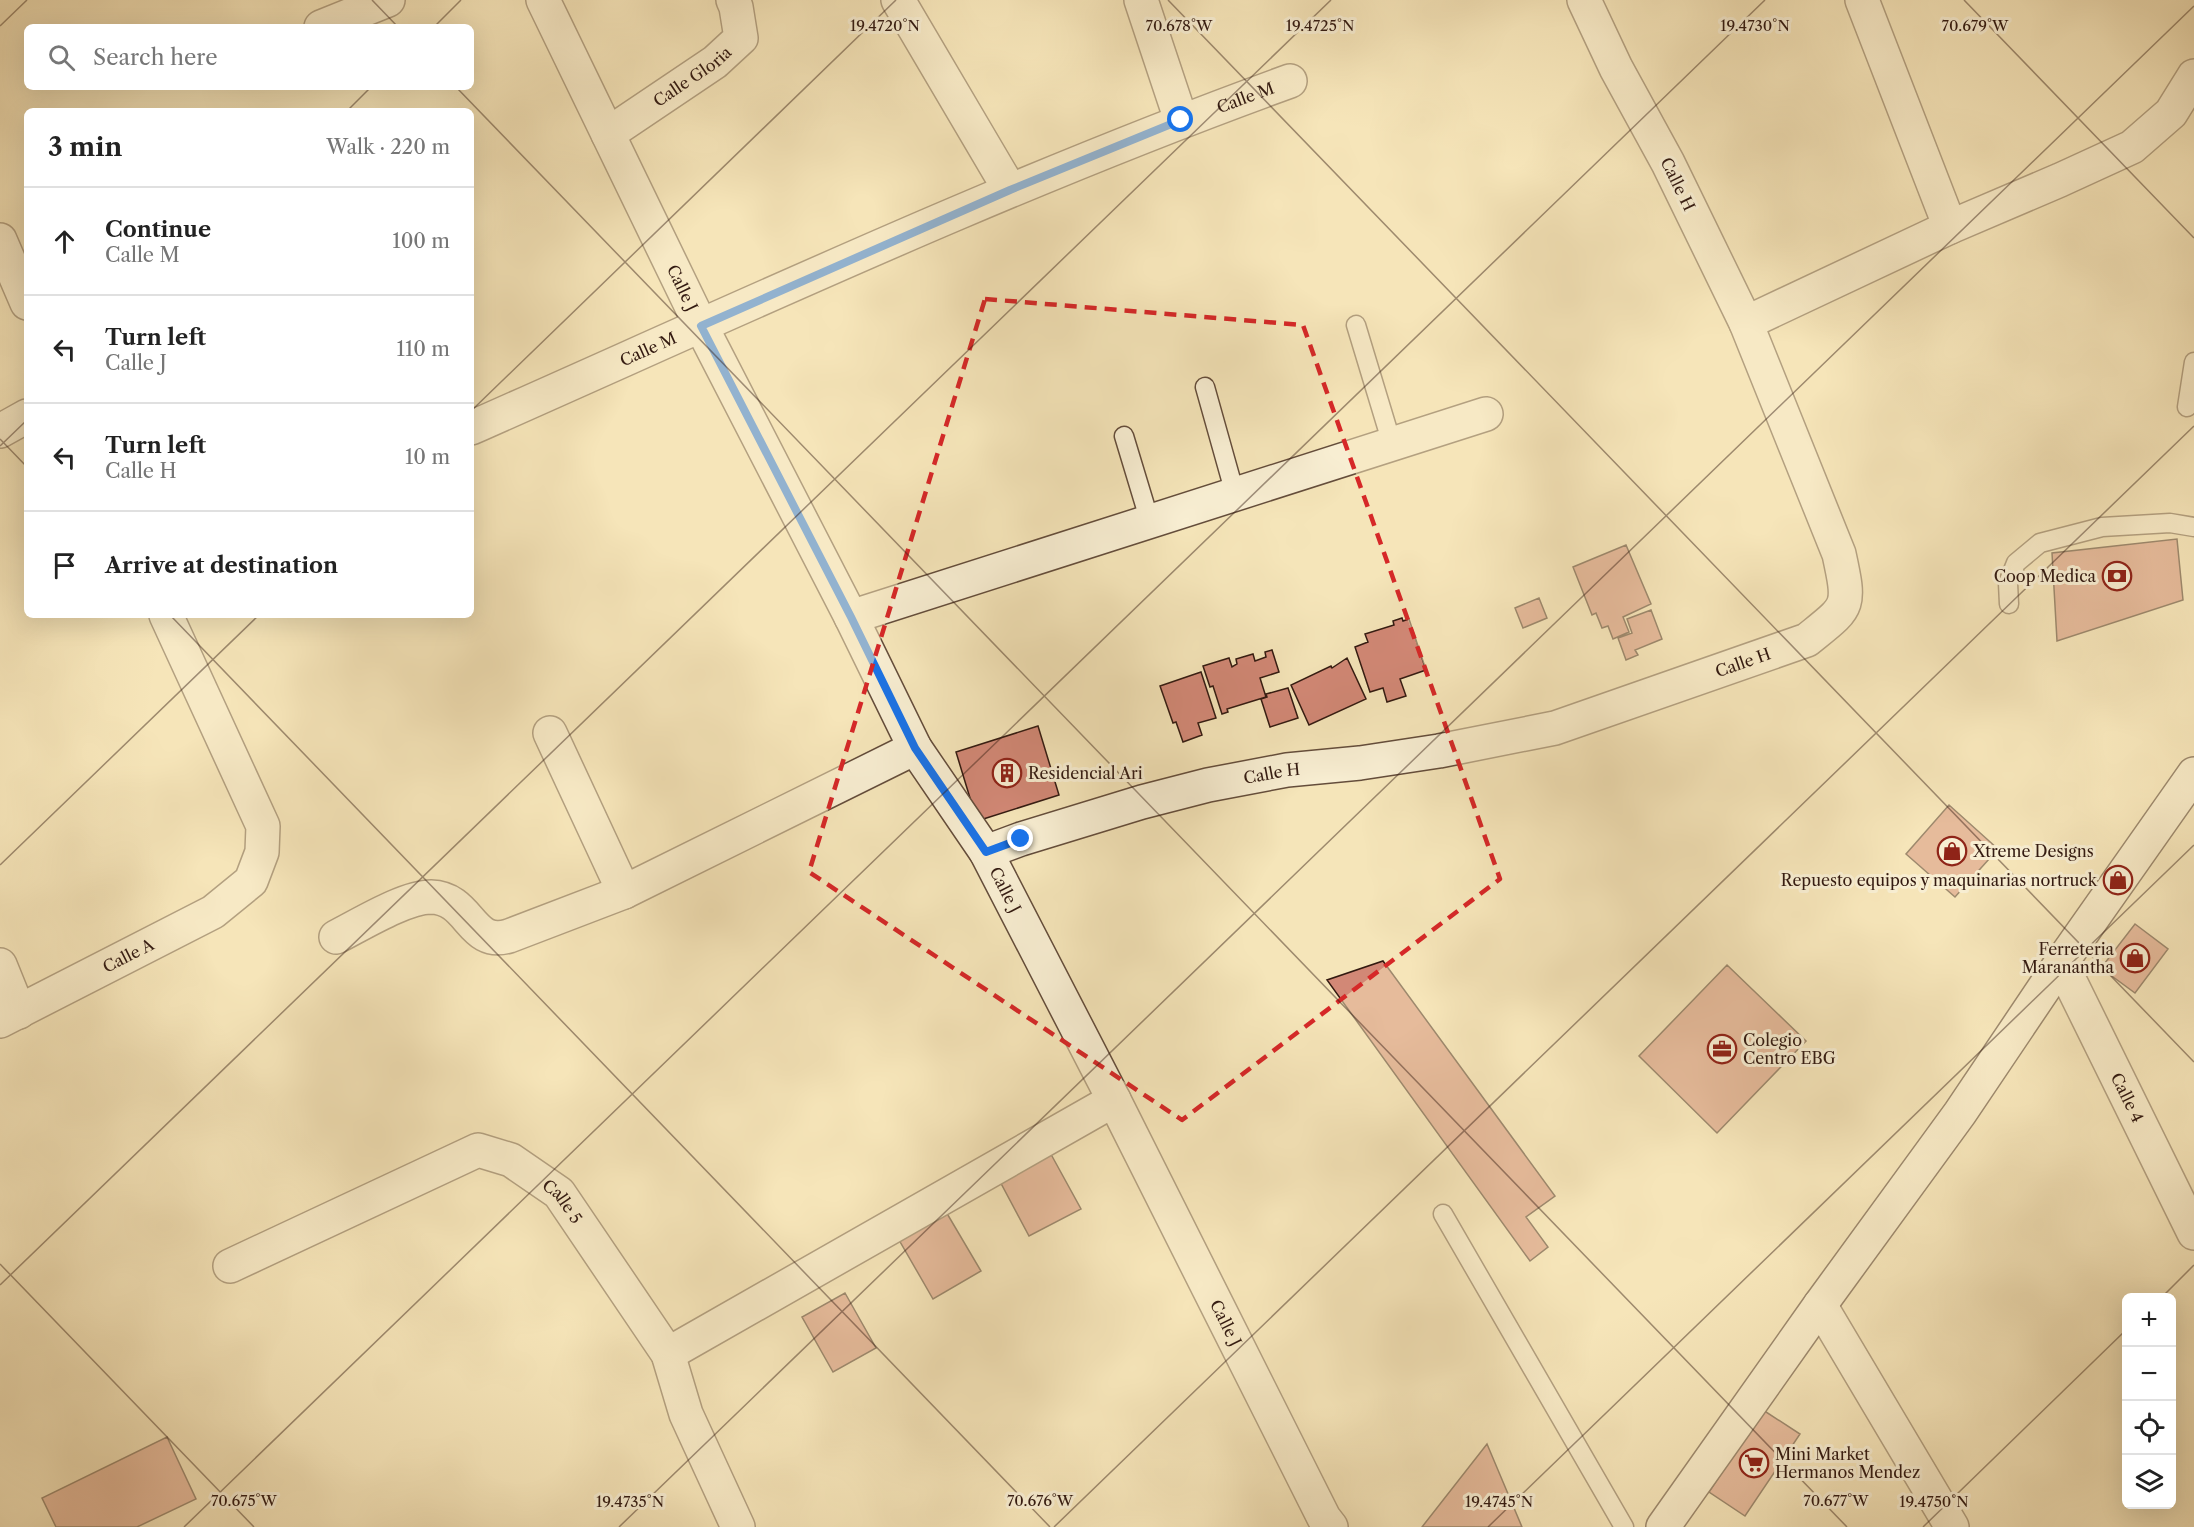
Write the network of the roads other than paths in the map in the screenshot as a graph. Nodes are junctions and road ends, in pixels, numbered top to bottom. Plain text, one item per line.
1 (388, 0) edge
2 (543, 0) edge
3 (733, 0) edge
4 (898, 0) edge
5 (1141, 0) edge
6 (1584, 0) edge
7 (1862, 0) edge
8 (328, 24) edge
9 (2194, 76) edge
10 (1290, 81) dead end
11 (1181, 120) junction
12 (608, 134) junction
13 (1010, 190) junction
14 (1950, 227) junction
15 (0, 240) edge
16 (24, 296) edge
17 (1746, 323) junction
18 (1356, 325) dead end
19 (701, 326) junction
20 (2194, 362) edge
21 (1205, 387) dead end
22 (2187, 407) dead end
23 (1486, 414) dead end
24 (24, 418) edge
25 (474, 427) edge
26 (0, 431) edge
27 (1124, 436) dead end
28 (1392, 444) junction
29 (1235, 494) junction
30 (1150, 522) junction
31 (2194, 527) edge
32 (2008, 604) dead end
33 (851, 617) junction
34 (167, 618) edge
35 (550, 733) dead end
36 (915, 748) junction
37 (2194, 774) edge
38 (986, 852) junction
39 (624, 892) junction
40 (336, 937) dead end
41 (2061, 963) junction
42 (0, 964) edge
43 (10, 1016) edge
44 (1114, 1100) junction
45 (1443, 1214) dead end
46 (2193, 1229) edge
47 (230, 1266) dead end
48 (1820, 1305) junction
49 (668, 1354) junction
50 (738, 1527) edge
51 (1331, 1527) edge
52 (1624, 1527) edge
53 (1663, 1527) edge
54 (1952, 1527) edge

1 - 8 street
2 - 12 street, Calle J
3 - 12 street, Calle Gloria
4 - 13 street
5 - 11 street
6 - 17 street, Calle H
7 - 14 street
9 - 14 street
10 - 11 street, Calle M
11 - 13 street, Calle M
12 - 19 street, Calle J
13 - 19 street, Calle M
14 - 17 street
15 - 16 street
17 - 38 street, Calle H
18 - 28 lane
19 - 25 street, Calle M
19 - 33 street, Calle J
20 - 22 lane
21 - 29 lane
23 - 28 street
24 - 26 street
27 - 30 lane
28 - 29 street
29 - 30 street
30 - 33 street
31 - 32 lane
33 - 36 street, Calle J
34 - 43 street, Calle A
35 - 39 street
36 - 38 street, Calle J
36 - 39 street
37 - 41 street
38 - 44 street, Calle J
39 - 40 street
41 - 46 street, Calle 4
41 - 48 street
42 - 43 street
44 - 49 street
44 - 51 street, Calle J
45 - 52 lane
47 - 49 street, Calle 5
48 - 53 street
48 - 54 street
49 - 50 street, Calle 5

